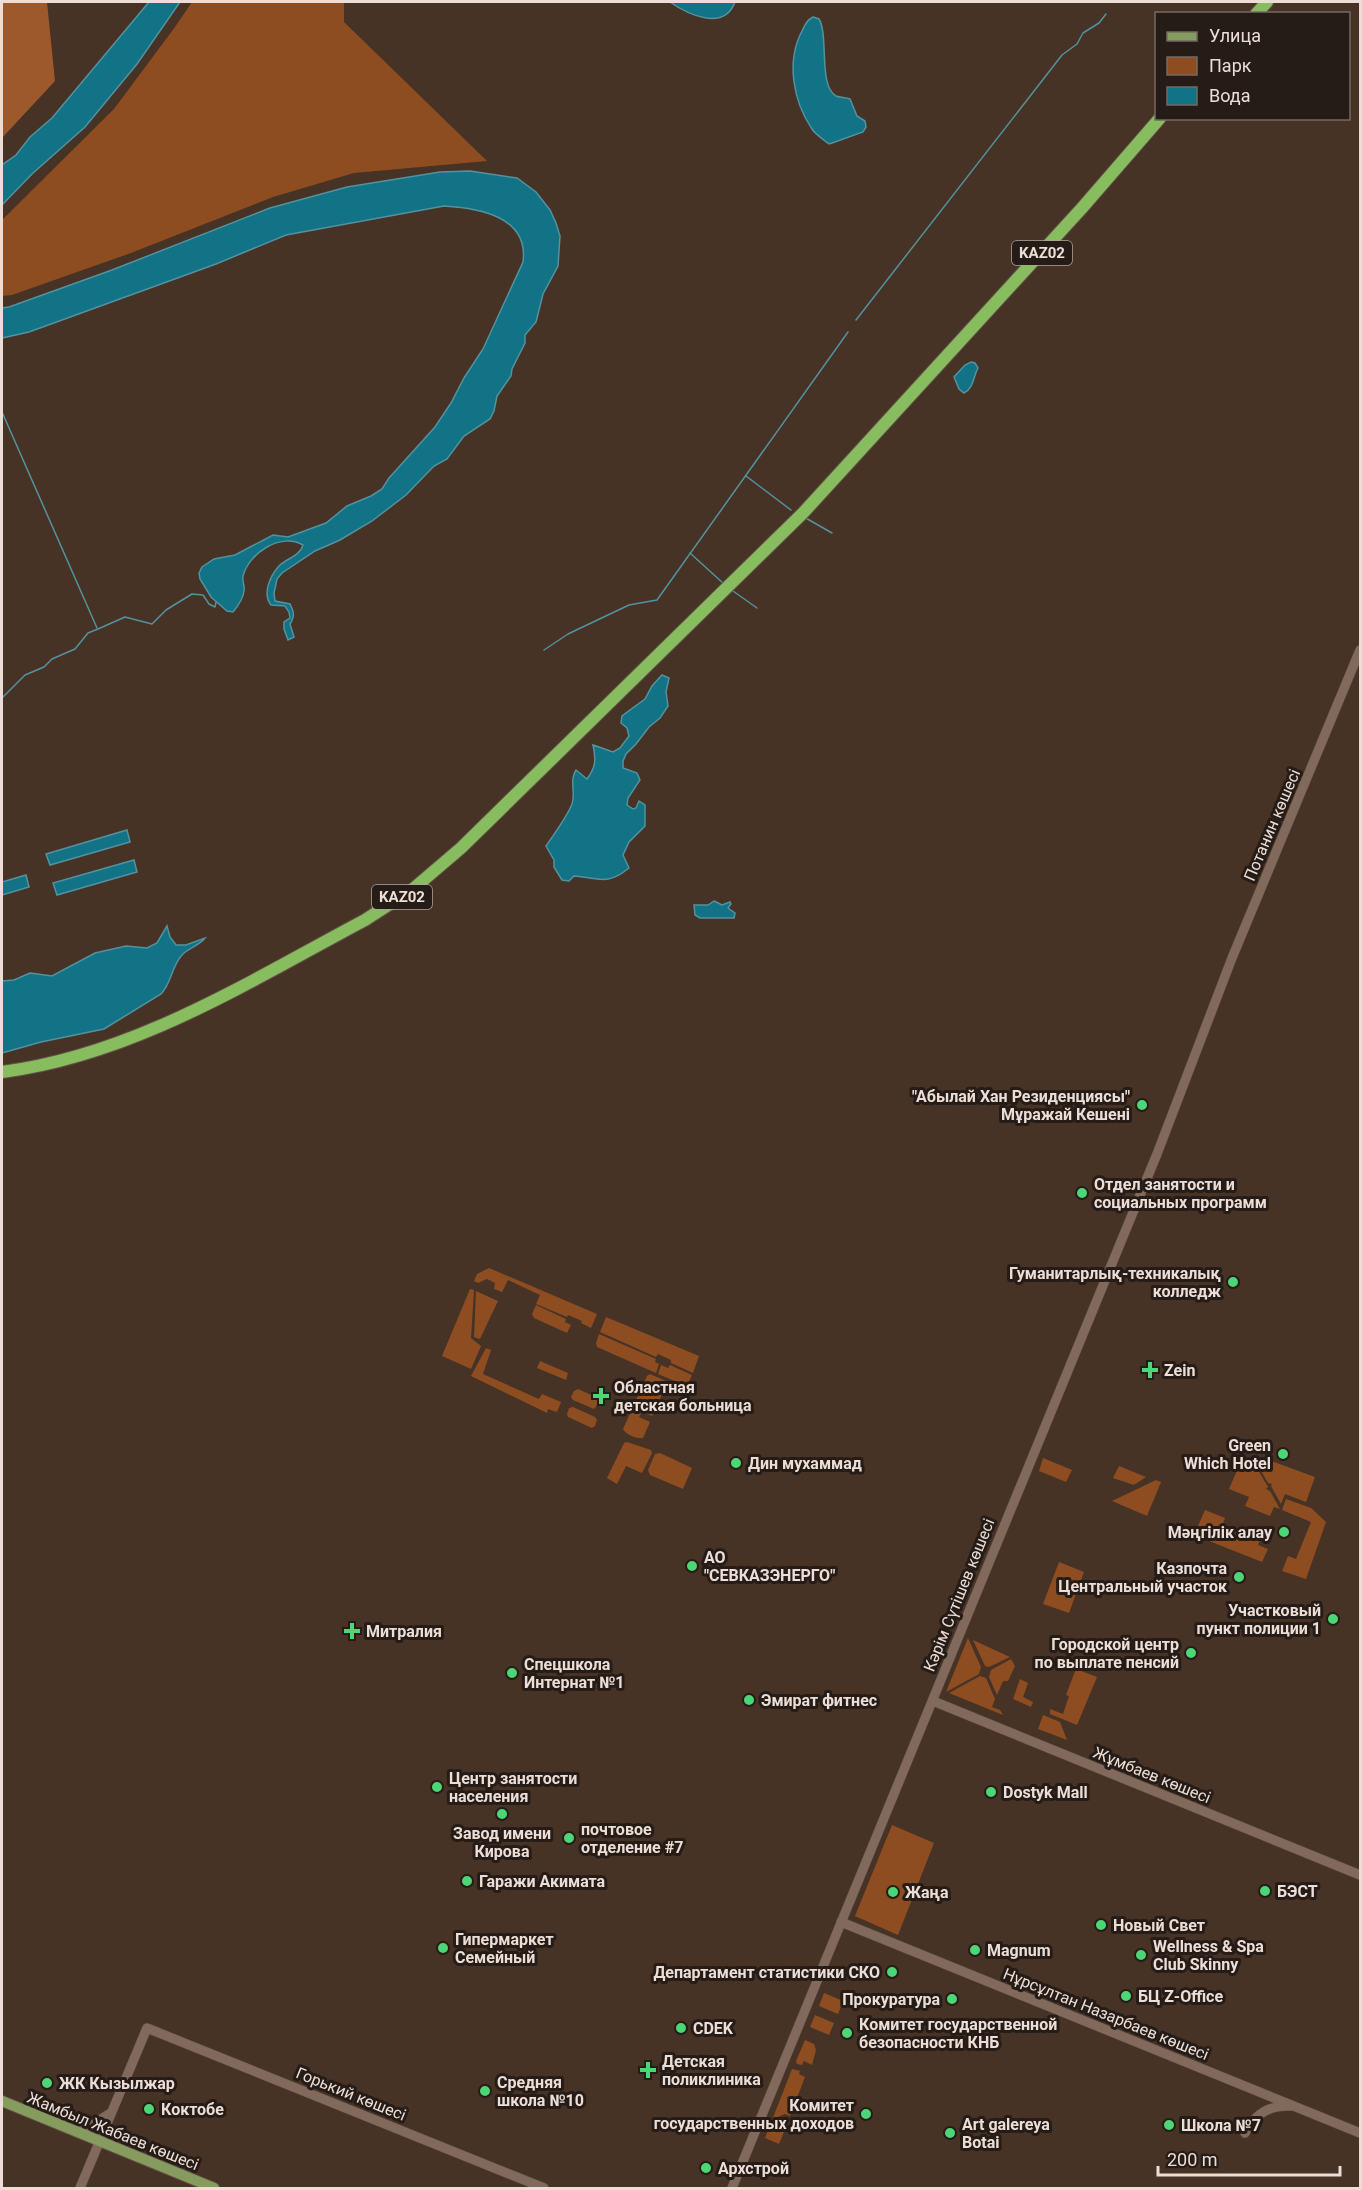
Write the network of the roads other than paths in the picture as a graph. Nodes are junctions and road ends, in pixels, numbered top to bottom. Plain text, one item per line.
1 (1158, 120) edge
2 (1360, 650) edge
3 (1212, 1012) joint
4 (2, 1072) edge
5 (933, 1701) junction
6 (1360, 1875) edge
7 (841, 1922) junction
8 (2, 2101) edge
9 (1295, 2106) junction
10 (112, 2109) junction
11 (69, 2128) junction
12 (1245, 2133) dead end
13 (1360, 2133) edge
14 (99, 2141) junction
15 (80, 2188) edge
16 (214, 2188) edge
17 (544, 2188) edge
18 (732, 2188) edge

1 - 4 highway, KAZ02
2 - 3 main road, Потанин көшесі
3 - 5 main road, Кәрім Сүтішев көшесі
5 - 6 main road, Жұмбаев көшесі
5 - 7 main road, Кәрім Сүтішев көшесі
7 - 9 main road, Нұрсұлтан Назарбаев көшесі
7 - 18 main road, Кәрім Сүтішев көшесі
8 - 11 main road, Жамбыл Жабаев көшесі
9 - 12 main road
9 - 13 main road, Нұрсұлтан Назарбаев көшесі
10 - 11 main road
10 - 14 main road
10 - 17 main road, Горький көшесі
11 - 14 main road, Жамбыл Жабаев көшесі
14 - 15 main road
14 - 16 main road, Жамбыл Жабаев көшесі

